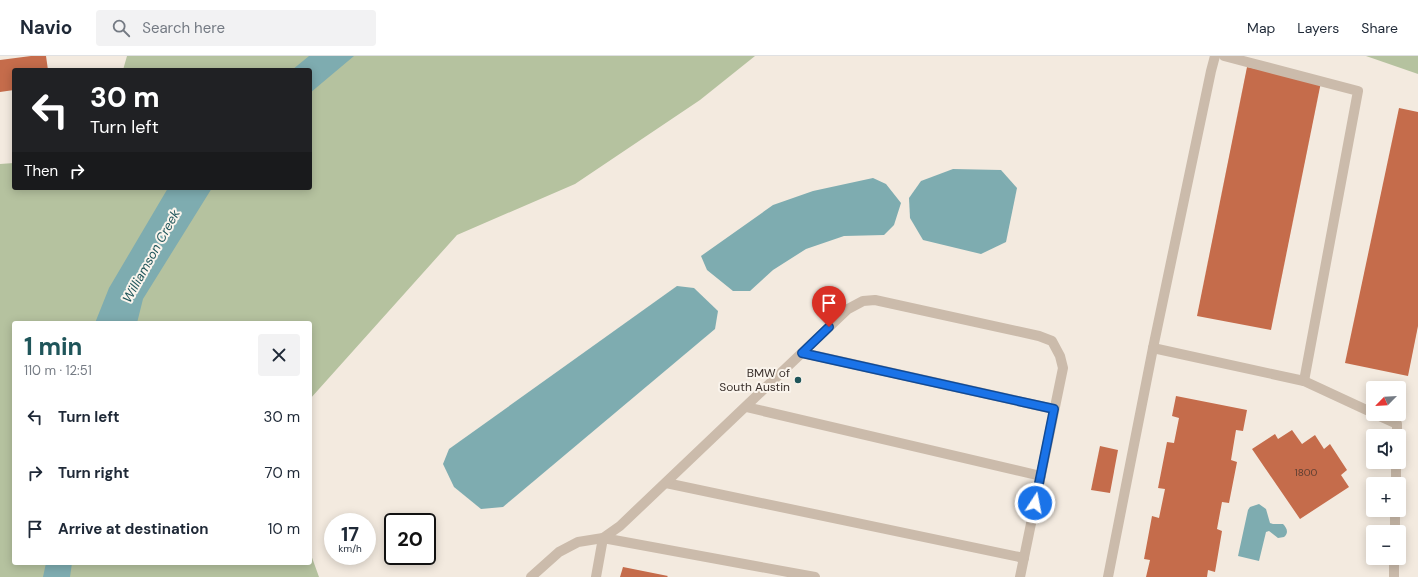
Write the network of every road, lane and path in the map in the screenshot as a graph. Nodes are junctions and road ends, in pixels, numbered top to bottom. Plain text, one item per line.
1 (1215, 56) edge
2 (1224, 56) edge
3 (1153, 348) junction
4 (802, 353) junction
5 (1304, 381) junction
6 (746, 407) junction
7 (1054, 409) junction
8 (1366, 410) edge
9 (1390, 421) edge
10 (1397, 429) edge
11 (1041, 476) junction
12 (666, 483) junction
13 (603, 538) junction
14 (1024, 558) junction
15 (1394, 565) edge
16 (531, 577) edge
17 (596, 577) edge
18 (815, 577) edge
19 (1020, 577) edge
20 (1108, 577) edge
21 (1394, 577) edge

1 - 3 lane
2 - 5 lane
3 - 5 lane
3 - 20 lane
4 - 6 lane
4 - 7 lane
4 - 7 lane
5 - 8 lane
6 - 11 lane
6 - 12 lane
7 - 11 lane
9 - 10 lane
11 - 14 lane
12 - 13 lane
12 - 14 lane
13 - 16 lane
13 - 17 lane
13 - 18 lane
14 - 19 lane
15 - 21 lane

